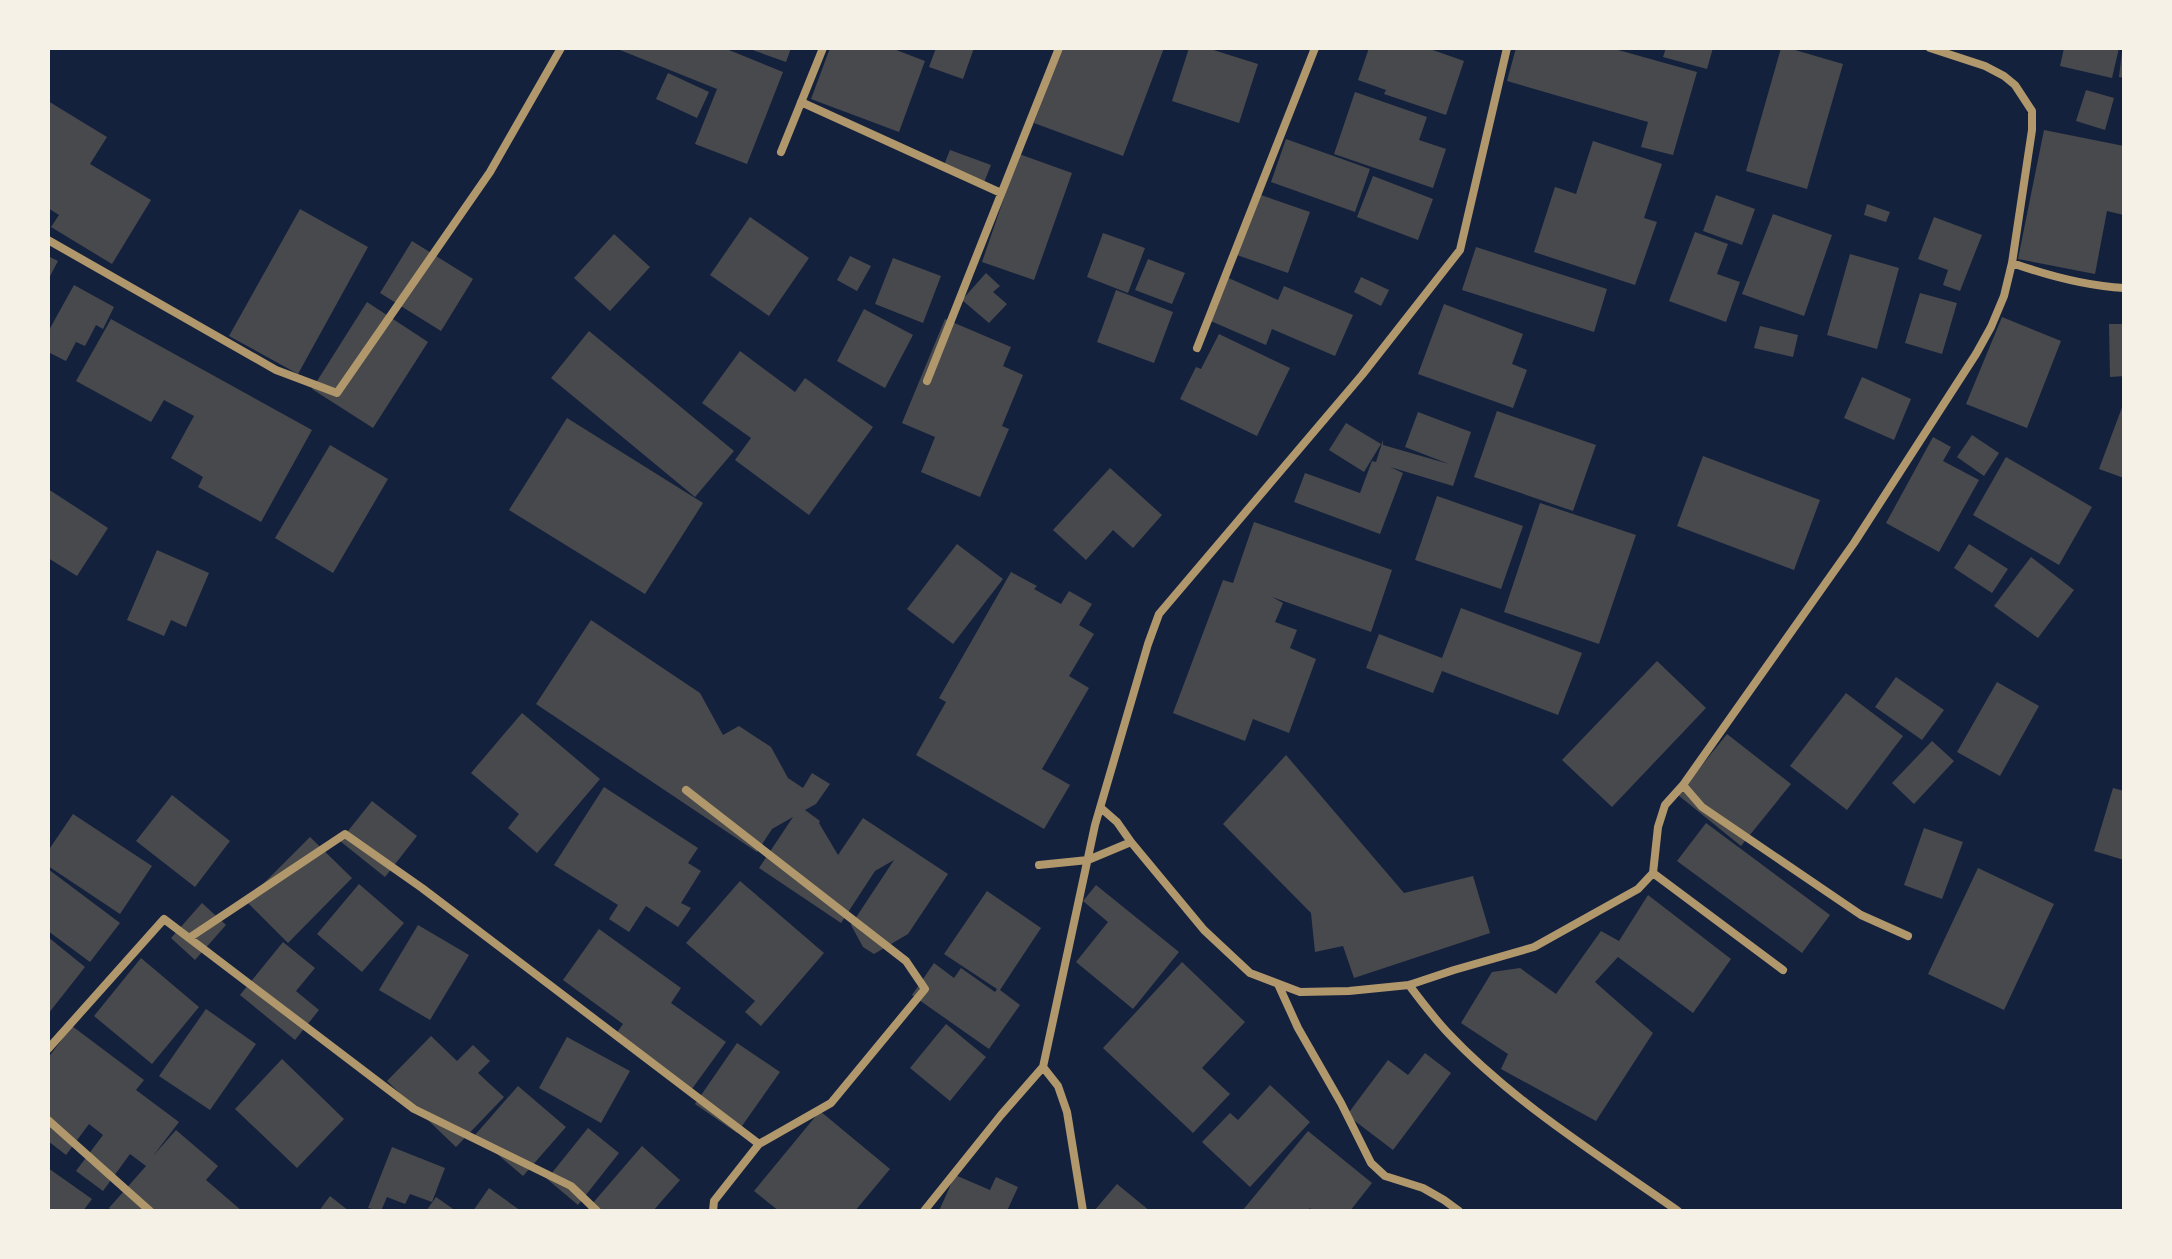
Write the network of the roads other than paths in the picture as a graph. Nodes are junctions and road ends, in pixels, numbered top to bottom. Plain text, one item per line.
1 (561, 48) edge
2 (823, 48) edge
3 (1059, 48) edge
4 (1315, 48) edge
5 (1507, 48) edge
6 (1930, 48) edge
7 (801, 102) junction
8 (781, 152) dead end
9 (1001, 193) junction
10 (48, 240) edge
11 (2012, 263) junction
12 (2124, 288) edge
13 (1197, 348) dead end
14 (927, 381) dead end
15 (1683, 785) junction
16 (686, 790) dead end
17 (1101, 808) junction
18 (1131, 842) junction
19 (1088, 860) junction
20 (1039, 865) dead end
21 (1653, 873) junction
22 (1908, 936) dead end
23 (189, 938) junction
24 (1783, 970) dead end
25 (1278, 984) junction
26 (1409, 985) junction
27 (48, 1049) edge
28 (1043, 1067) junction
29 (48, 1120) edge
30 (759, 1144) junction
31 (150, 1211) edge
32 (597, 1211) edge
33 (713, 1211) edge
34 (924, 1211) edge
35 (1083, 1211) edge
36 (1459, 1211) edge
37 (1678, 1211) edge

1 - 10 street
2 - 7 street
3 - 9 street
4 - 13 street
5 - 17 street
6 - 11 street
7 - 8 street
7 - 9 street
9 - 14 street
11 - 12 street
11 - 15 street
15 - 21 street
15 - 22 street
16 - 30 street
17 - 18 street
17 - 19 street
18 - 19 street
18 - 25 street
19 - 20 street
19 - 28 street
21 - 24 street
21 - 26 street
23 - 27 street
23 - 30 street
23 - 32 street
25 - 26 street
25 - 36 street
26 - 37 street
28 - 34 street
28 - 35 street
29 - 31 street
30 - 33 street

